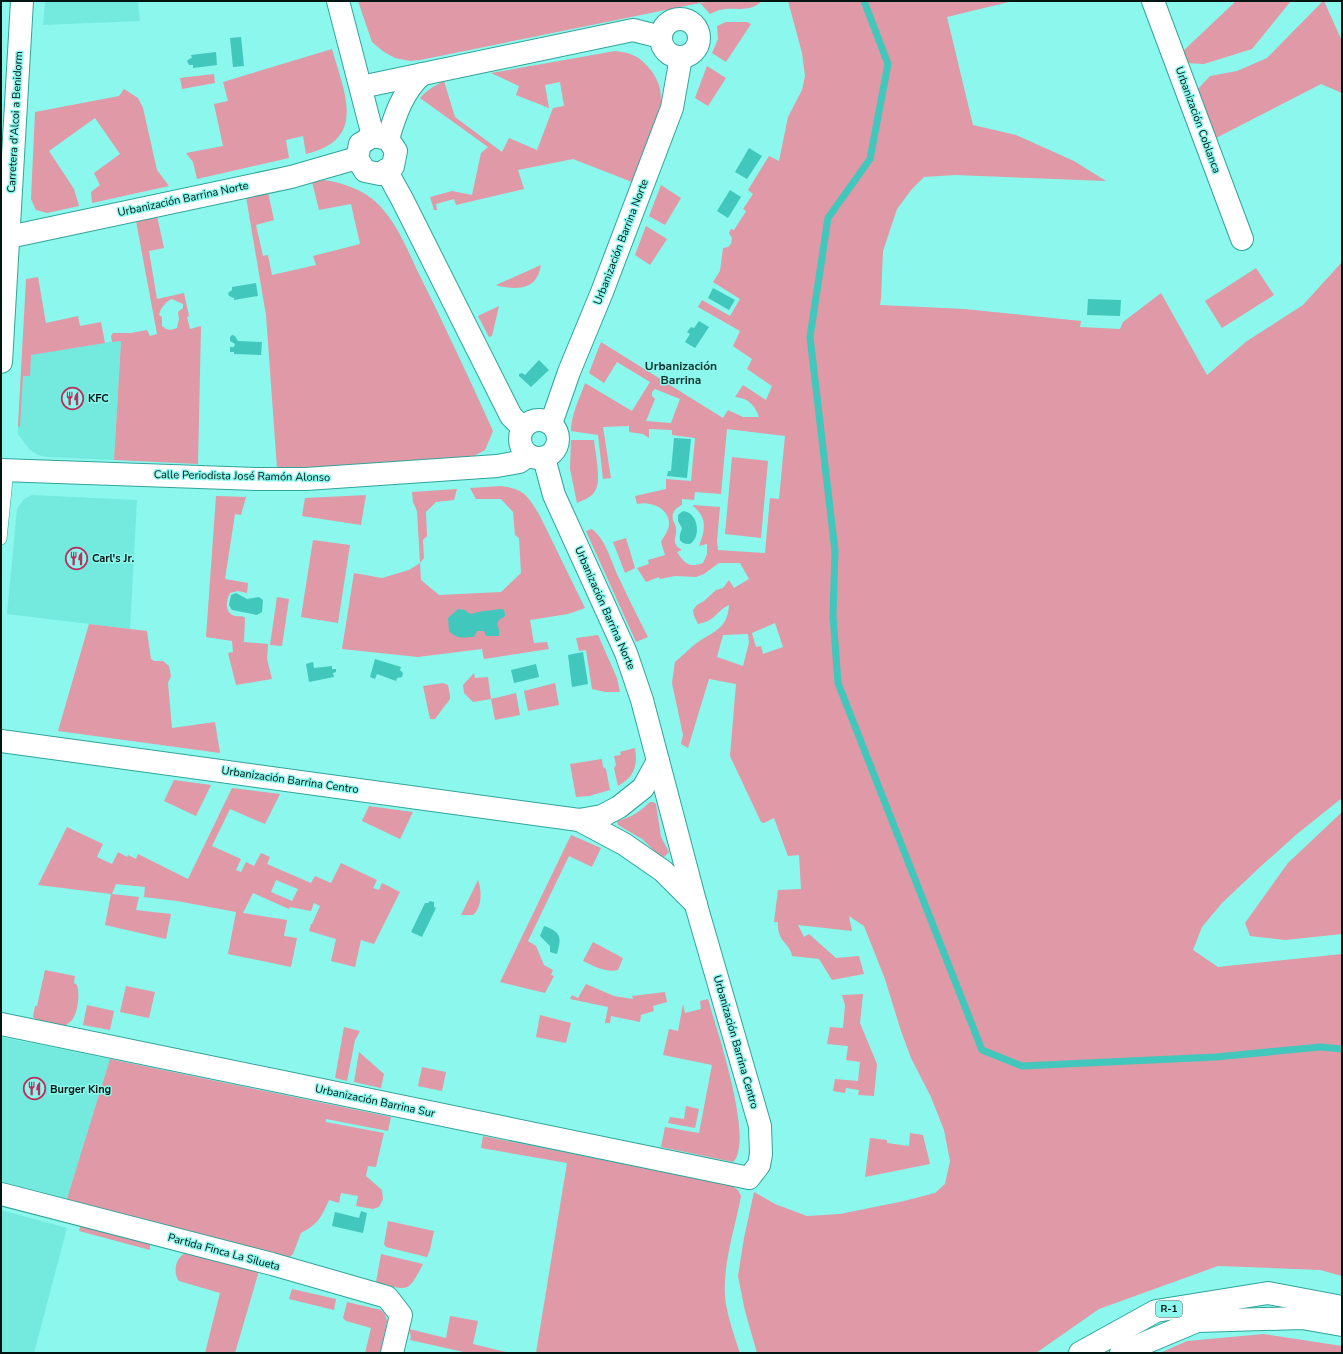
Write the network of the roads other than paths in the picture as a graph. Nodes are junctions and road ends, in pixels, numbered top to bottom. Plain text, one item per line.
1 (22, 1) edge
2 (338, 1) edge
3 (1153, 1) edge
4 (661, 37) junction
5 (681, 57) junction
6 (422, 74) junction
7 (361, 87) junction
8 (380, 137) junction
9 (357, 158) junction
10 (386, 170) junction
11 (9, 237) junction
12 (1242, 239) dead end
13 (1, 362) edge
14 (549, 423) junction
15 (524, 428) junction
16 (536, 457) junction
17 (5, 470) edge
18 (1, 539) edge
19 (1, 741) edge
20 (658, 761) junction
21 (579, 820) junction
22 (696, 905) junction
23 (1, 1024) edge
24 (749, 1178) joint
25 (1, 1194) edge
26 (1342, 1307) edge
27 (1342, 1325) edge
28 (392, 1353) edge
29 (1080, 1353) edge
30 (1121, 1353) edge

1 - 11 main road, Carretera d'Alcoi a Benidorm
2 - 7 main road
3 - 12 main road, Urbanización Coblanca
4 - 5 main road
4 - 5 main road
4 - 6 main road
5 - 14 main road, Urbanización Barrina Norte
6 - 7 main road
6 - 8 main road
7 - 8 main road
8 - 9 main road
8 - 10 main road
9 - 10 main road
9 - 11 main road, Urbanización Barrina Norte
10 - 15 main road
11 - 13 main road, Carretera d'Alcoi a Benidorm
14 - 15 main road
14 - 16 main road
15 - 16 main road
16 - 17 main road, Calle Periodista José Ramón Alonso
16 - 20 main road, Urbanización Barrina Norte
17 - 18 lane
19 - 21 main road, Urbanización Barrina Centro
20 - 21 main road, Urbanización Barrina Centro
20 - 22 main road, Urbanización Barrina Centro
21 - 22 main road, Urbanización Barrina Centro
22 - 24 main road, Urbanización Barrina Centro
23 - 24 main road, Urbanización Barrina Sur
25 - 28 main road, Partida Finca La Silueta
26 - 29 main road, R-1
27 - 30 main road

